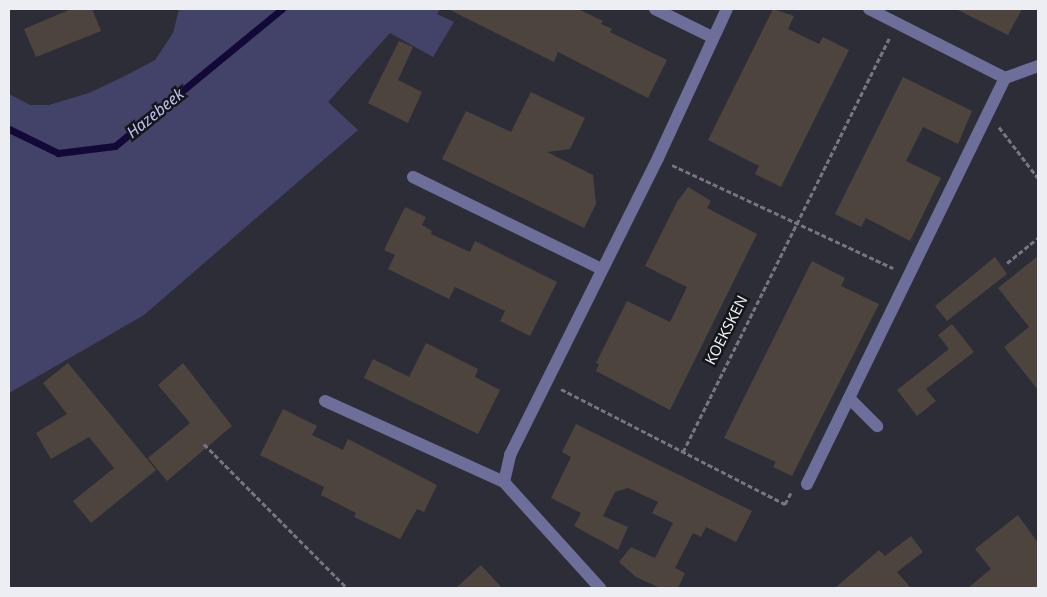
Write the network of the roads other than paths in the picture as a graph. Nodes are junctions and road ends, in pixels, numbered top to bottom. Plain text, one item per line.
1 (655, 9) edge
2 (727, 9) edge
3 (869, 9) edge
4 (712, 37) junction
5 (1038, 66) edge
6 (1005, 78) junction
7 (413, 177) dead end
8 (602, 269) junction
9 (849, 398) junction
10 (325, 401) dead end
11 (877, 426) dead end
12 (504, 482) junction
13 (807, 484) road end
14 (600, 588) edge

1 - 4 street
2 - 4 street
3 - 6 street
4 - 8 street
5 - 6 street
6 - 9 street
7 - 8 street
8 - 12 street
9 - 11 street
9 - 13 street
10 - 12 street
12 - 14 street

